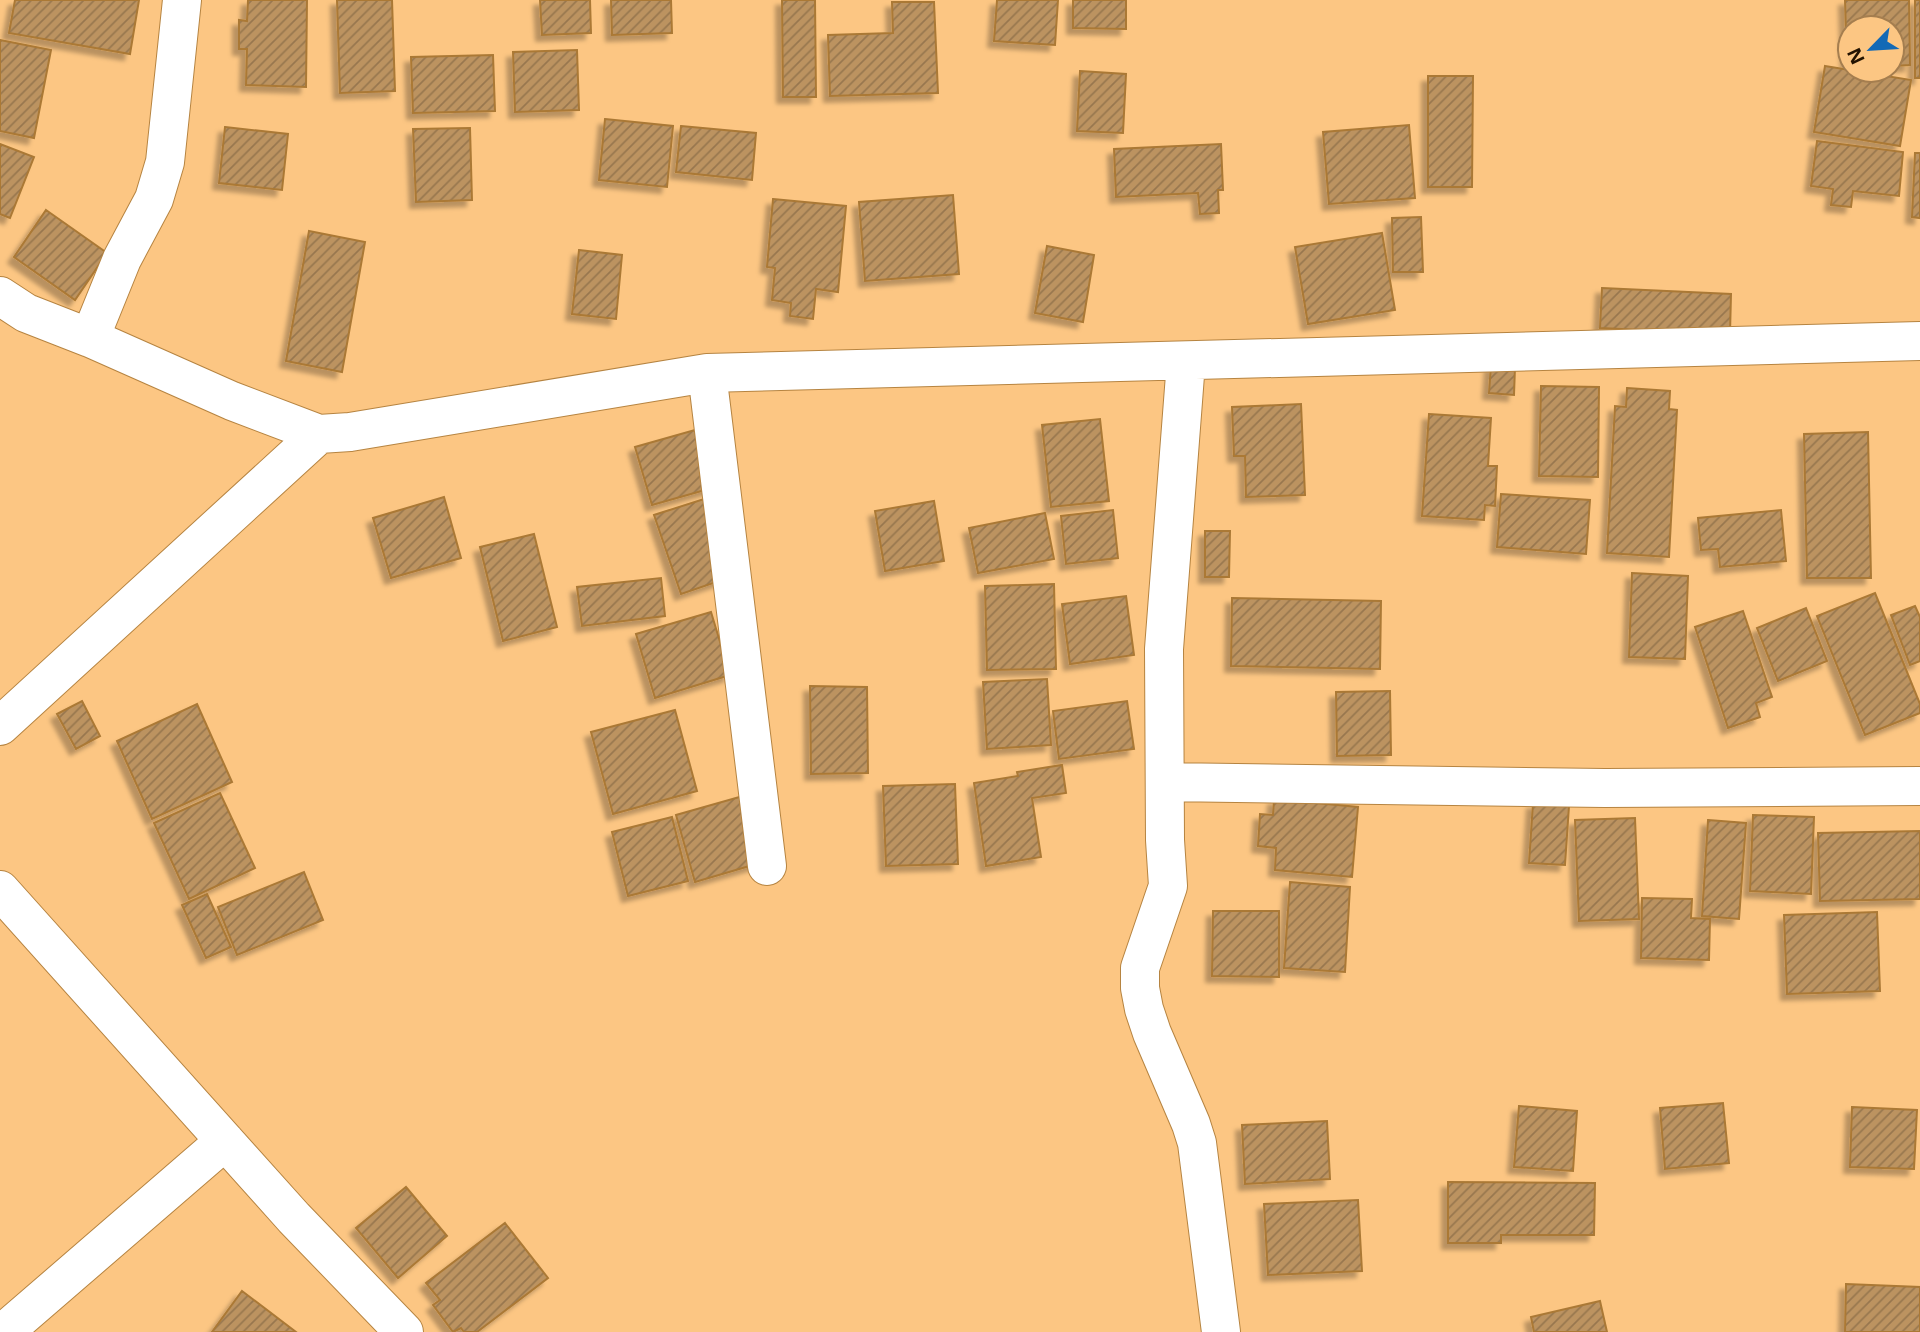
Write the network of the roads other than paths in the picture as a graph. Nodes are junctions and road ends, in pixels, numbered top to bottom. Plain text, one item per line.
1 (182, 0) edge
2 (0, 296) edge
3 (90, 338) junction
4 (1920, 341) edge
5 (1186, 362) junction
6 (707, 373) junction
7 (319, 434) junction
8 (0, 726) edge
9 (1165, 782) junction
10 (1920, 786) edge
11 (766, 866) dead end
12 (0, 890) edge
13 (225, 1141) junction
14 (4, 1332) edge
15 (404, 1332) edge
16 (1222, 1332) edge

1 - 3 street
2 - 3 street
3 - 7 street
4 - 5 street
5 - 6 street
5 - 9 street
6 - 7 street
6 - 11 street
7 - 8 street
9 - 10 street
9 - 16 street
12 - 13 street
13 - 14 street
13 - 15 street

